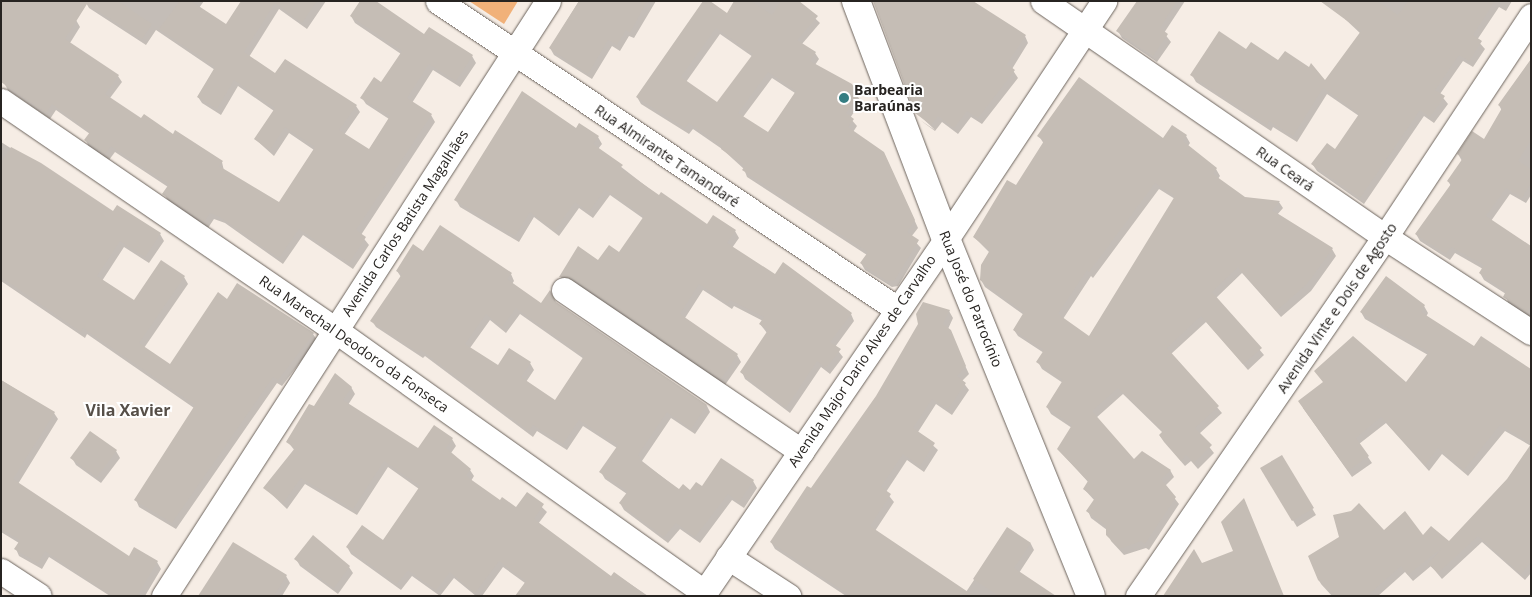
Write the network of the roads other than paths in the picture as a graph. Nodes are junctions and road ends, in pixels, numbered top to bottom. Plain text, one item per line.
1 (438, 1) edge
2 (548, 1) edge
3 (856, 1) edge
4 (1043, 1) edge
5 (1104, 1) edge
6 (1531, 16) edge
7 (1085, 31) junction
8 (514, 55) junction
9 (1, 101) edge
10 (1385, 238) junction
11 (946, 239) junction
12 (564, 290) dead end
13 (897, 309) junction
14 (336, 330) junction
15 (1531, 332) edge
16 (801, 451) junction
17 (728, 557) junction
18 (1, 571) edge
19 (703, 594) edge
20 (39, 596) edge
21 (164, 596) edge
22 (788, 596) edge
23 (1091, 596) edge
24 (1138, 596) edge

1 - 8 street, Rua Almirante Tamandaré
2 - 8 street, Avenida Carlos Batista Magalhães
3 - 11 street, Rua José do Patrocínio
4 - 7 street, Rua Ceará
5 - 7 street, Avenida Major Dario Alves de Carvalho
6 - 10 street, Avenida Vinte e Dois de Agosto
7 - 10 street, Rua Ceará
7 - 11 street, Avenida Major Dario Alves de Carvalho
8 - 13 street, Rua Almirante Tamandaré
8 - 14 street, Avenida Carlos Batista Magalhães
9 - 14 street, Rua Marechal Deodoro da Fonseca
10 - 15 street, Rua Ceará
10 - 24 street, Avenida Vinte e Dois de Agosto
11 - 13 street, Avenida Major Dario Alves de Carvalho
11 - 23 street, Rua José do Patrocínio
12 - 16 street
13 - 16 street, Avenida Major Dario Alves de Carvalho
14 - 19 street, Rua Marechal Deodoro da Fonseca
14 - 21 street, Avenida Carlos Batista Magalhães
16 - 17 street, Avenida Major Dario Alves de Carvalho
17 - 19 street, Avenida Major Dario Alves de Carvalho
17 - 22 street
18 - 20 street

